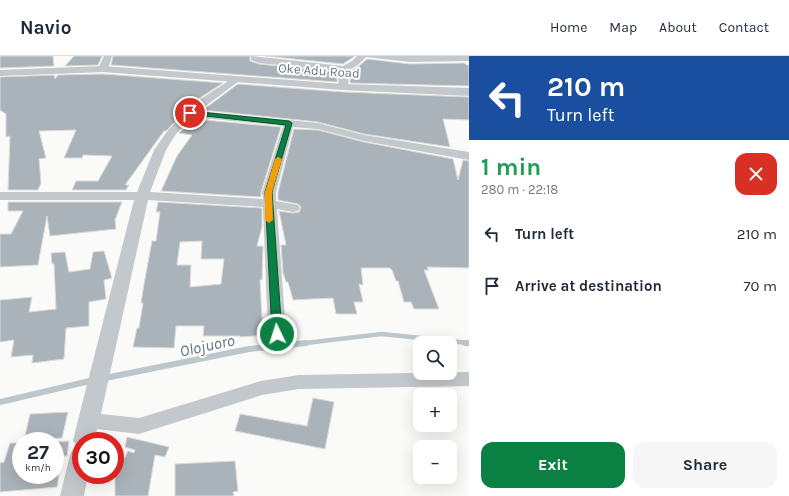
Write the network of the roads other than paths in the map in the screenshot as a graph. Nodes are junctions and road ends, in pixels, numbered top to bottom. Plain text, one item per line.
1 (108, 56) edge
2 (255, 56) edge
3 (362, 56) edge
4 (369, 56) edge
5 (469, 58) edge
6 (103, 69) junction
7 (344, 69) junction
8 (0, 73) edge
9 (236, 79) junction
10 (343, 87) junction
11 (469, 92) edge
12 (190, 113) junction
13 (289, 123) junction
14 (469, 156) edge
15 (0, 196) edge
16 (142, 196) junction
17 (268, 203) junction
18 (293, 208) dead end
19 (277, 334) dead end
20 (469, 379) edge
21 (91, 411) junction
22 (86, 432) edge
23 (75, 484) edge
24 (72, 496) edge

1 - 6 street
2 - 7 street
3 - 7 street
4 - 5 street
6 - 8 street, Oke Adu Road
6 - 9 street, Oke Adu Road
7 - 10 street
9 - 10 street, Oke Adu Road
9 - 12 street
10 - 11 street, Oke Adu Road
12 - 13 street
12 - 16 street
13 - 14 street
13 - 17 street
15 - 16 street
16 - 17 street
16 - 21 street
17 - 18 street
17 - 19 street
20 - 21 street
21 - 22 street
23 - 24 street

